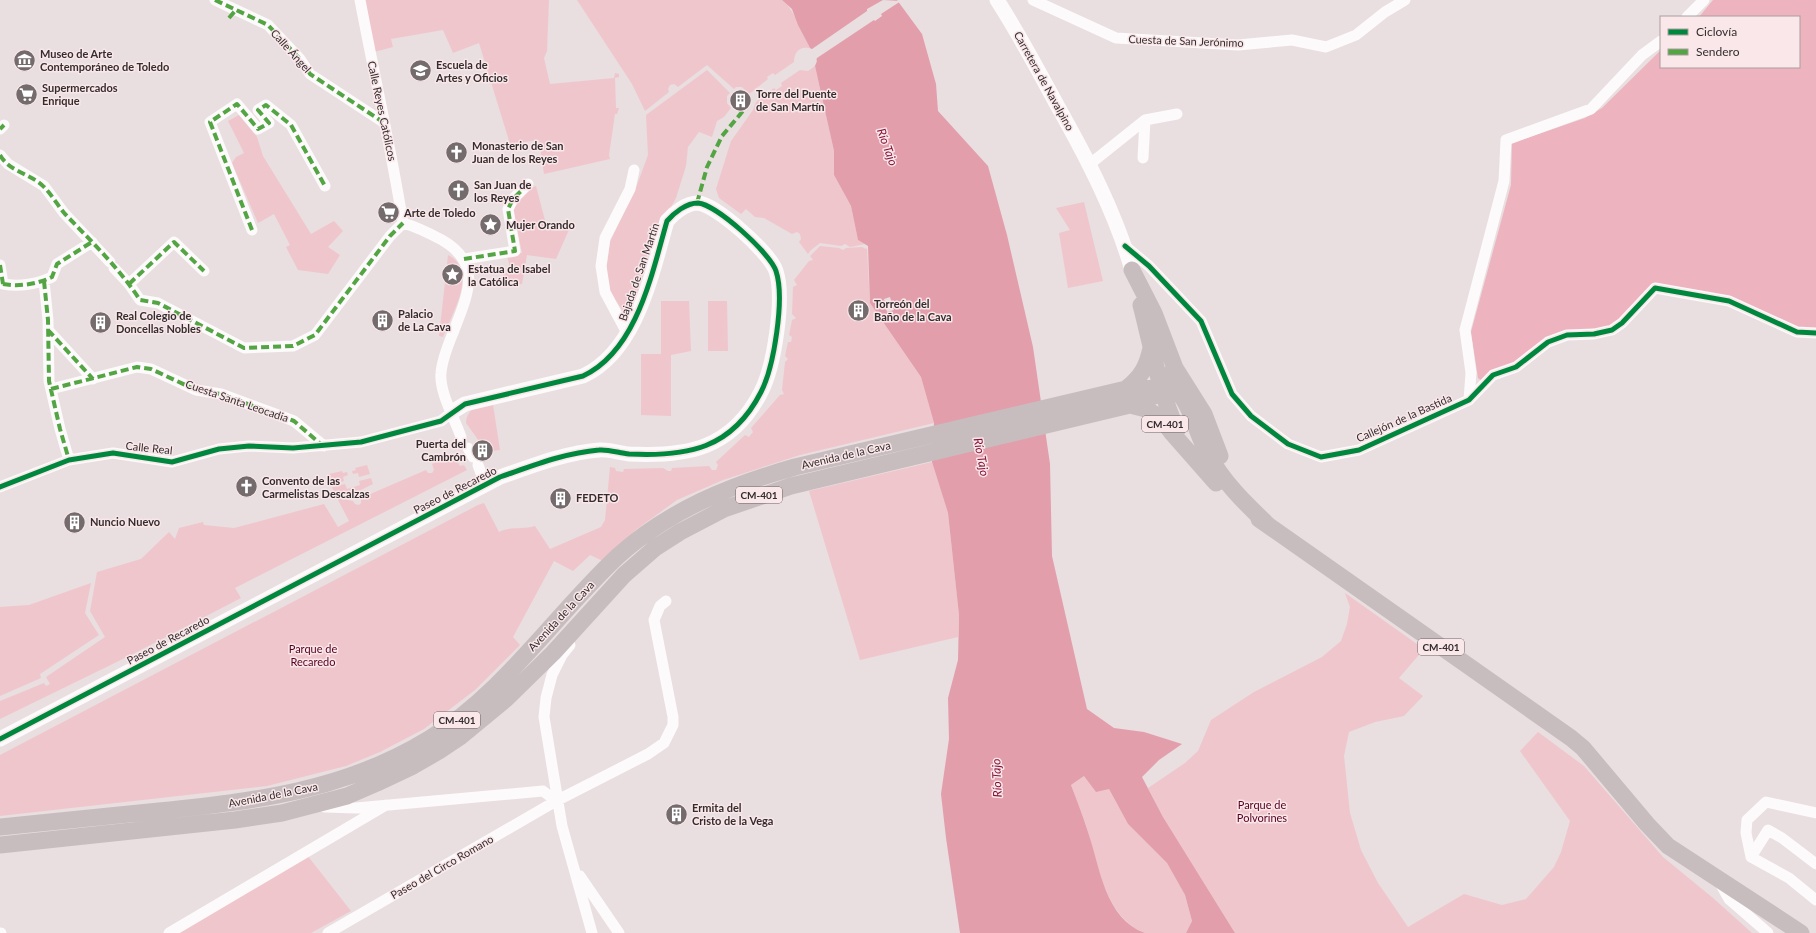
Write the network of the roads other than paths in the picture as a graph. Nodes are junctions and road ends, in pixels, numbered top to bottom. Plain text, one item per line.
1 (215, 0) edge
2 (360, 0) edge
3 (997, 0) edge
4 (1033, 0) edge
5 (1405, 0) edge
6 (1704, 0) edge
7 (1688, 16) edge
8 (1660, 42) edge
9 (1177, 114) dead end
10 (1145, 120) junction
11 (383, 122) junction
12 (1, 156) edge
13 (1143, 158) dead end
14 (1090, 164) junction
15 (634, 170) dead end
16 (528, 184) dead end
17 (326, 186) dead end
18 (697, 203) joint
19 (403, 223) junction
20 (252, 230) dead end
21 (92, 242) junction
22 (1125, 246) junction
23 (464, 259) junction
24 (0, 265) edge
25 (1132, 270) junction
26 (204, 271) dead end
27 (44, 281) junction
28 (129, 284) junction
29 (2, 285) edge
30 (48, 330) junction
31 (627, 333) junction
32 (1816, 333) edge
33 (1151, 348) junction
34 (1175, 368) junction
35 (93, 379) junction
36 (1162, 387) junction
37 (51, 389) junction
38 (1128, 397) junction
39 (1469, 400) junction
40 (452, 412) junction
41 (461, 437) dead end
42 (324, 446) junction
43 (473, 456) dead end
44 (1192, 456) junction
45 (70, 460) junction
46 (842, 464) junction
47 (485, 484) junction
48 (0, 487) edge
49 (1268, 525) junction
50 (680, 532) junction
51 (666, 601) dead end
52 (0, 739) edge
53 (556, 801) junction
54 (386, 805) junction
55 (312, 806) junction
56 (1816, 813) edge
57 (0, 827) edge
58 (0, 845) edge
59 (1751, 857) junction
60 (1816, 864) edge
61 (575, 869) junction
62 (1717, 879) junction
63 (1816, 900) edge
64 (1794, 931) edge
65 (169, 933) edge
66 (328, 933) edge
67 (592, 933) edge
68 (619, 933) edge
69 (1768, 933) edge

1 - 11 street, Calle Ángel
2 - 11 street, Calle Reyes Católicos
3 - 14 street, Carretera de Navalpino
4 - 5 street, Cuesta de San Jerónimo
6 - 7 street
8 - 39 street, Callejón de la Bastida
9 - 10 street
10 - 13 street
10 - 14 street
11 - 19 street, Calle Reyes Católicos
12 - 21 street
14 - 22 street, Carretera de Navalpino
15 - 31 street
16 - 23 street
17 - 20 street
18 - 31 street, Bajada de San Martín
18 - 47 street, Paseo de Recaredo
19 - 23 street
19 - 28 street
21 - 27 street
21 - 28 street
22 - 25 street, Carretera de Navalpino
22 - 39 street, Callejón de la Bastida
23 - 40 street
24 - 29 street
25 - 33 main road
25 - 34 main road
26 - 28 street
27 - 29 street
27 - 30 street
30 - 35 street
30 - 37 street
31 - 40 street, Bajada de San Martín
32 - 39 street, Callejón de la Bastida
33 - 36 main road
33 - 38 main road
34 - 36 main road
34 - 49 main road
35 - 37 street, Cuesta Santa Leocadia
35 - 42 street, Cuesta Santa Leocadia
36 - 38 main road, CM-401
36 - 44 main road
36 - 49 main road, CM-401
37 - 45 street
38 - 44 main road, CM-401
38 - 46 main road, Avenida de la Cava / CM-401
38 - 46 main road, Avenida de la Cava / CM-401
40 - 41 street
40 - 42 street, Calle Real
42 - 45 street, Calle Real
43 - 47 street
44 - 49 main road, CM-401
45 - 48 street, Calle Real
46 - 50 main road, Avenida de la Cava / CM-401
46 - 57 main road, Avenida de la Cava / CM-401
47 - 52 street, Paseo de Recaredo
49 - 62 main road, CM-401
50 - 53 street, Avenida de la Cava
50 - 55 main road, Avenida de la Cava / CM-401
51 - 53 street, Paseo del Circo Romano
53 - 54 street
53 - 61 street, Avenida de la Cava
53 - 66 street, Paseo del Circo Romano
54 - 55 street
54 - 65 street
55 - 58 main road, Avenida de la Cava / CM-401
56 - 59 street
59 - 60 street
59 - 63 street
61 - 67 street
61 - 68 street
62 - 64 main road, CM-401
62 - 69 street

